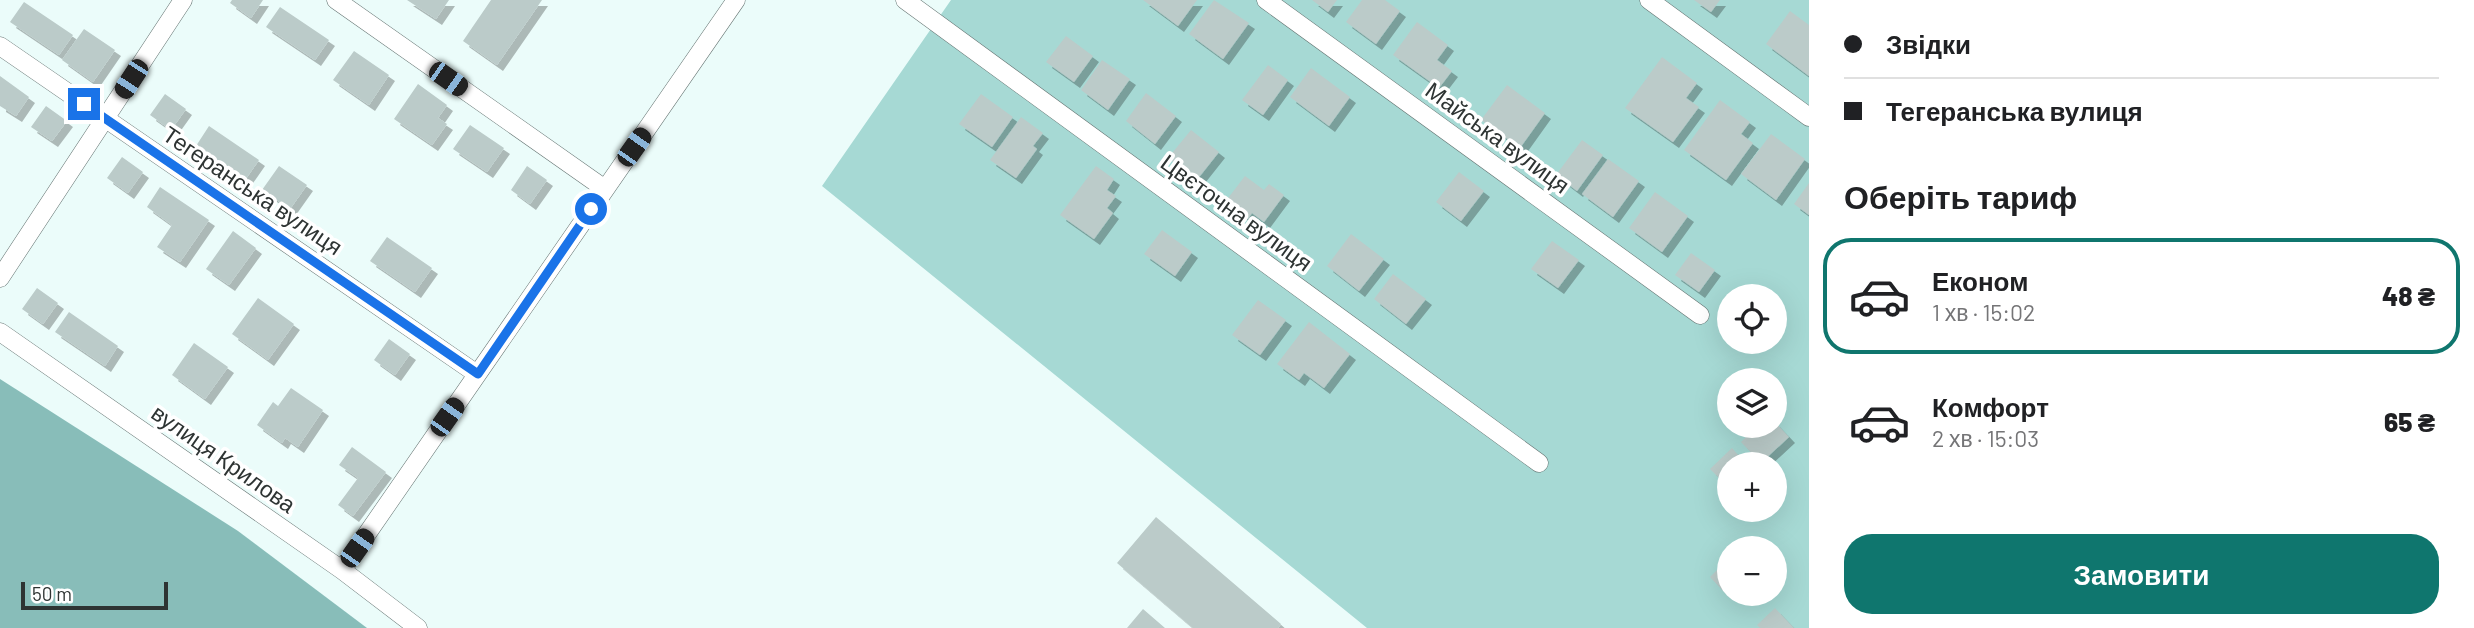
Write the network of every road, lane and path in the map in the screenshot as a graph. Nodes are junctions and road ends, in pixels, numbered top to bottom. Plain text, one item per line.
1 (183, 0) edge
2 (336, 0) edge
3 (736, 0) edge
4 (905, 0) edge
5 (1266, 0) edge
6 (1650, 0) edge
7 (0, 46) edge
8 (1809, 117) edge
9 (105, 118) junction
10 (605, 189) junction
11 (0, 278) edge
12 (1700, 315) dead end
13 (0, 332) edge
14 (478, 374) junction
15 (1539, 463) dead end
16 (342, 570) junction
17 (418, 628) edge

1 - 9 street
2 - 10 street
3 - 10 street
4 - 15 street, Цвєточна вулиця
5 - 12 street, Майська вулиця
6 - 8 street
7 - 9 street, Тегеранська вулиця
9 - 11 street
9 - 14 street, Тегеранська вулиця
10 - 14 street
13 - 16 street, вулиця Крилова
14 - 16 street
16 - 17 street, вулиця Крилова

